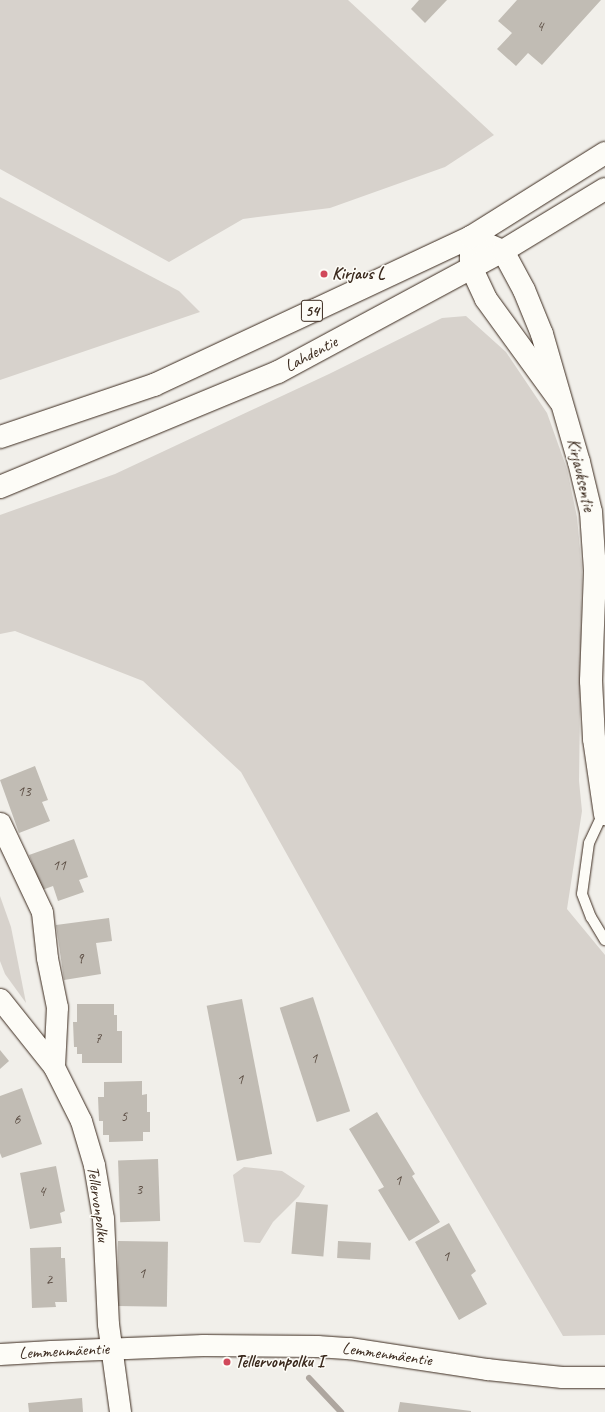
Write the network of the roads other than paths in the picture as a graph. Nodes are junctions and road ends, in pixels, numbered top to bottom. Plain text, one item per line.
1 (605, 153) edge
2 (605, 189) edge
3 (471, 237) junction
4 (503, 251) junction
5 (471, 267) junction
6 (560, 401) junction
7 (0, 437) edge
8 (0, 487) edge
9 (605, 812) edge
10 (0, 823) edge
11 (605, 940) edge
12 (0, 999) edge
13 (54, 1067) junction
14 (110, 1349) junction
15 (0, 1354) edge
16 (605, 1377) edge
17 (120, 1412) edge

1 - 3 main road, 54
2 - 4 main road, Lahdentie / 54
3 - 4 main road
3 - 5 main road, Kirjauksentie
3 - 7 main road, 54
4 - 5 main road, Lahdentie / 54
4 - 6 main road, Kirjauksentie
5 - 6 main road, Kirjauksentie
5 - 8 main road, Lahdentie / 54
6 - 9 main road, Kirjauksentie
9 - 11 lane
10 - 13 street, Tellervonpolku
12 - 13 street, Tellervonpolku
13 - 14 street, Tellervonpolku
14 - 15 street, Lemmenmäentie
14 - 16 street, Lemmenmäentie
14 - 17 street, Tellervonpolku

